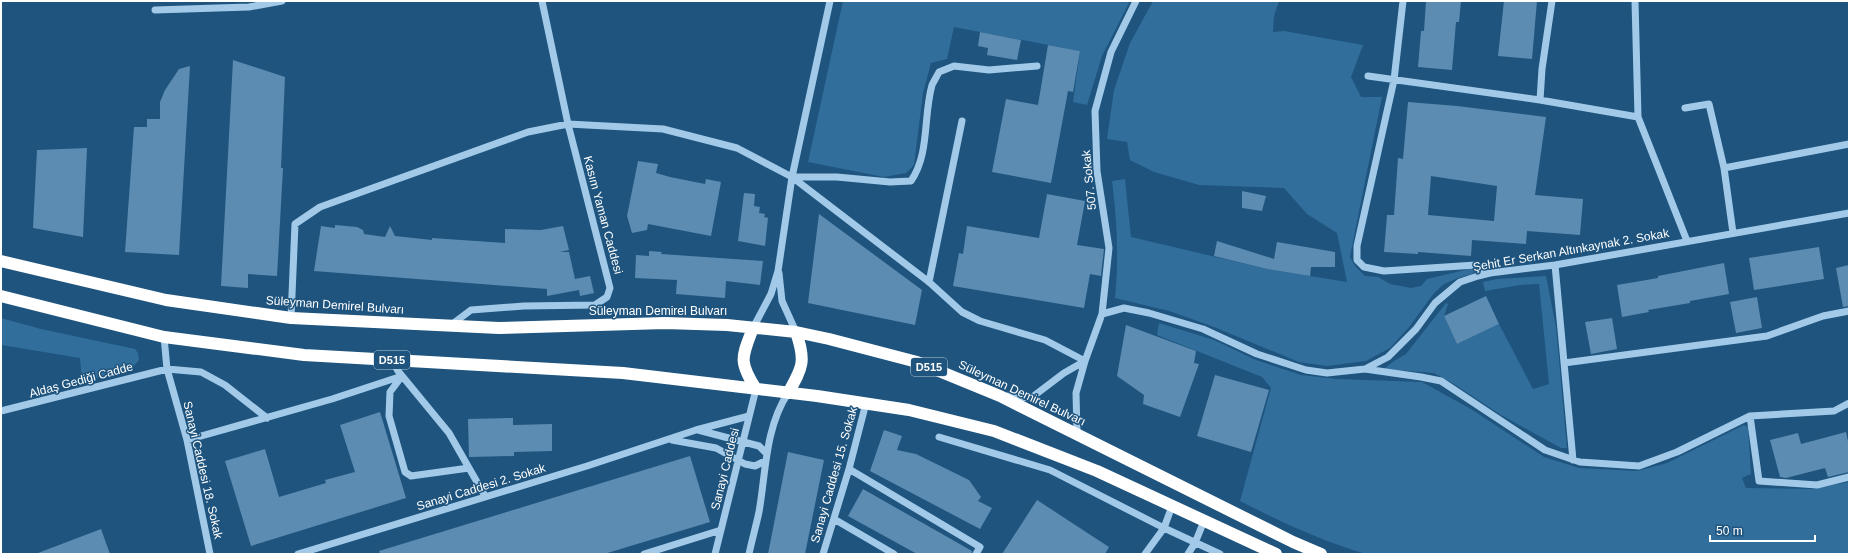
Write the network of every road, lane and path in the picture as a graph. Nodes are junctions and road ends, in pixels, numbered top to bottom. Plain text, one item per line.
1 (282, 1) edge
2 (542, 1) edge
3 (830, 1) edge
4 (1136, 1) edge
5 (1403, 1) edge
6 (1552, 1) edge
7 (1636, 3) edge
8 (154, 10) dead end
9 (1037, 66) dead end
10 (1368, 76) dead end
11 (1394, 80) junction
12 (1540, 100) junction
13 (1685, 108) dead end
14 (1638, 117) junction
15 (962, 121) dead end
16 (568, 124) junction
17 (1849, 144) edge
18 (1724, 168) junction
19 (792, 177) junction
20 (1849, 213) edge
21 (1733, 233) junction
22 (1686, 241) junction
23 (1, 261) edge
24 (1555, 265) junction
25 (778, 271) junction
26 (1490, 273) junction
27 (930, 282) junction
28 (1, 296) edge
29 (1849, 311) edge
30 (1102, 314) junction
31 (291, 318) junction
32 (450, 326) junction
33 (753, 328) junction
34 (796, 332) junction
35 (164, 337) junction
36 (392, 360) junction
37 (1085, 361) junction
38 (1564, 363) junction
39 (167, 369) junction
40 (1365, 369) junction
41 (402, 376) junction
42 (756, 390) junction
43 (788, 393) junction
44 (1000, 396) junction
45 (866, 403) junction
46 (1849, 403) edge
47 (1, 411) edge
48 (749, 416) junction
49 (1750, 416) junction
50 (267, 418) junction
51 (696, 430) junction
52 (1077, 433) junction
53 (939, 437) dead end
54 (187, 440) junction
55 (670, 440) junction
56 (743, 442) junction
57 (766, 457) junction
58 (738, 459) junction
59 (1574, 460) junction
60 (469, 468) junction
61 (849, 469) junction
62 (1849, 477) edge
63 (485, 496) junction
64 (1172, 506) junction
65 (834, 518) junction
66 (1204, 521) junction
67 (1164, 528) junction
68 (721, 530) junction
69 (1195, 543) junction
70 (210, 554) edge
71 (298, 554) edge
72 (644, 554) edge
73 (715, 554) edge
74 (749, 554) edge
75 (823, 554) edge
76 (894, 554) edge
77 (976, 554) edge
78 (1146, 554) edge
79 (1188, 554) edge
80 (1220, 554) edge
81 (1276, 554) edge
82 (1321, 554) edge

1 - 8 street
2 - 16 street, Kasım Yaman Caddesi
3 - 19 street
4 - 30 street, 507. Sokak
5 - 11 street
6 - 12 street
7 - 14 street
9 - 19 street
10 - 11 street
11 - 12 street
11 - 26 street
12 - 14 street
13 - 18 street
14 - 22 street
15 - 27 street
16 - 19 street
16 - 31 street
16 - 32 street, Kasım Yaman Caddesi
17 - 18 street
18 - 21 street
19 - 25 street
19 - 27 street
20 - 21 street, Şehit Er Serkan Altınkaynak 2. Sokak
21 - 22 street, Şehit Er Serkan Altınkaynak 2. Sokak
22 - 24 street, Şehit Er Serkan Altınkaynak 2. Sokak
23 - 31 highway, Süleyman Demirel Bulvarı / D515
24 - 26 street, Şehit Er Serkan Altınkaynak 2. Sokak
24 - 38 street
25 - 33 street
25 - 34 street
26 - 40 street, Şehit Er Serkan Altınkaynak 2. Sokak
27 - 37 street
28 - 35 highway, D515
29 - 38 street
30 - 37 street, 507. Sokak
30 - 40 street, Şehit Er Serkan Altınkaynak 2. Sokak
31 - 32 highway, Süleyman Demirel Bulvarı / D515
32 - 33 highway, Süleyman Demirel Bulvarı / D515
33 - 34 highway, Süleyman Demirel Bulvarı / D515
33 - 42 highway
34 - 43 highway
34 - 44 highway, Süleyman Demirel Bulvarı / D515
35 - 36 highway, D515
35 - 39 street, Sanayi Caddesi 18. Sokak
36 - 41 street
36 - 42 highway, D515
37 - 44 street
37 - 52 street, 507. Sokak
38 - 59 street
39 - 47 street, Aldaş Gediği Cadde
39 - 50 street, Aldaş Gediği Cadde
39 - 54 street, Sanayi Caddesi 18. Sokak
40 - 59 street
41 - 50 street
41 - 60 street
41 - 60 street
42 - 43 highway, D515
42 - 48 street, Sanayi Caddesi
43 - 45 highway, D515
43 - 57 street
44 - 52 highway, Süleyman Demirel Bulvarı / D515
45 - 61 street, Sanayi Caddesi 15. Sokak
45 - 64 highway, D515
46 - 49 street
48 - 51 street, Sanayi Caddesi 2. Sokak
48 - 56 street, Sanayi Caddesi
49 - 59 street
49 - 62 street
50 - 54 street
51 - 55 street, Sanayi Caddesi 2. Sokak
51 - 56 street
52 - 82 highway, Süleyman Demirel Bulvarı / D515
53 - 67 street
54 - 70 street, Sanayi Caddesi 18. Sokak
55 - 58 street, Sanayi Caddesi 2. Sokak
55 - 63 street, Sanayi Caddesi 2. Sokak
56 - 57 street
56 - 58 street, Sanayi Caddesi
57 - 58 street
57 - 74 street
58 - 68 street, Sanayi Caddesi
60 - 63 street
61 - 65 street, Sanayi Caddesi 15. Sokak
61 - 77 street
63 - 71 street, Sanayi Caddesi 2. Sokak
64 - 66 highway, D515
64 - 67 street
65 - 75 street, Sanayi Caddesi 15. Sokak
65 - 76 street
66 - 69 street
66 - 81 highway, D515
67 - 69 street
67 - 78 street
68 - 72 street
68 - 73 street, Sanayi Caddesi
69 - 79 street
69 - 80 street

